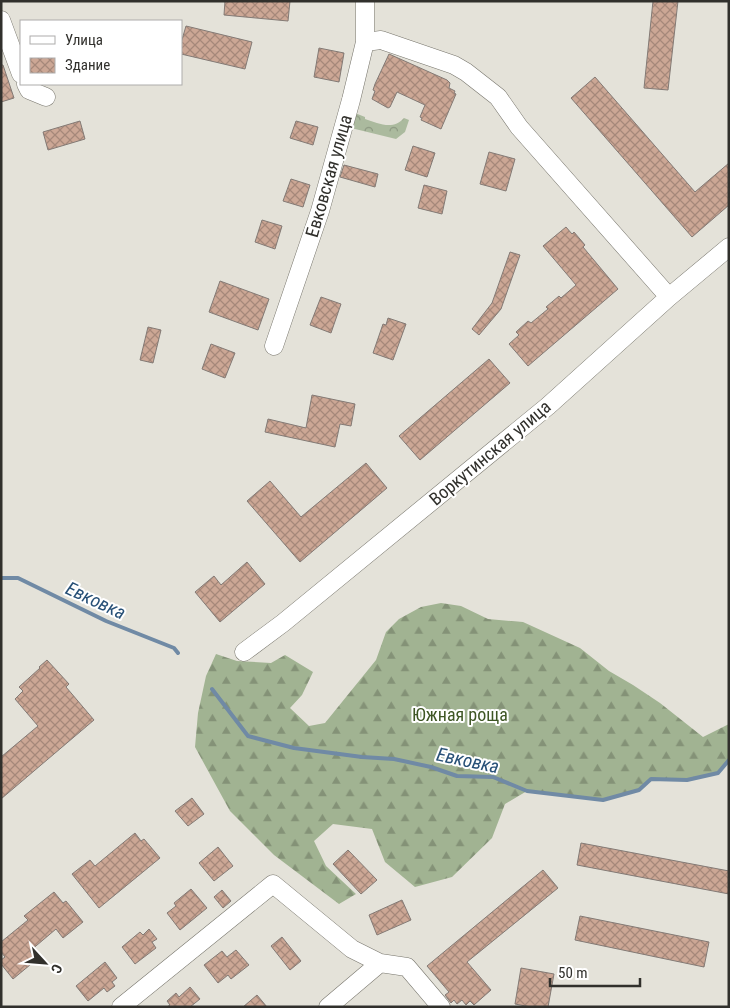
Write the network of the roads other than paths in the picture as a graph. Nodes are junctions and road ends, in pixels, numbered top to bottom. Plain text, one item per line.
1 (365, 1) edge
2 (1, 20) edge
3 (364, 42) junction
4 (20, 71) edge
5 (26, 85) edge
6 (46, 97) dead end
7 (729, 247) edge
8 (669, 297) junction
9 (274, 346) dead end
10 (244, 652) dead end
11 (380, 963) junction
12 (121, 1007) edge
13 (328, 1007) edge
14 (441, 1007) edge

1 - 3 street, Евковская улица
2 - 4 street
3 - 8 street
3 - 9 street, Евковская улица
5 - 6 street
7 - 8 street, Воркутинская улица
8 - 10 street, Воркутинская улица
11 - 12 street
11 - 13 street
11 - 14 street

